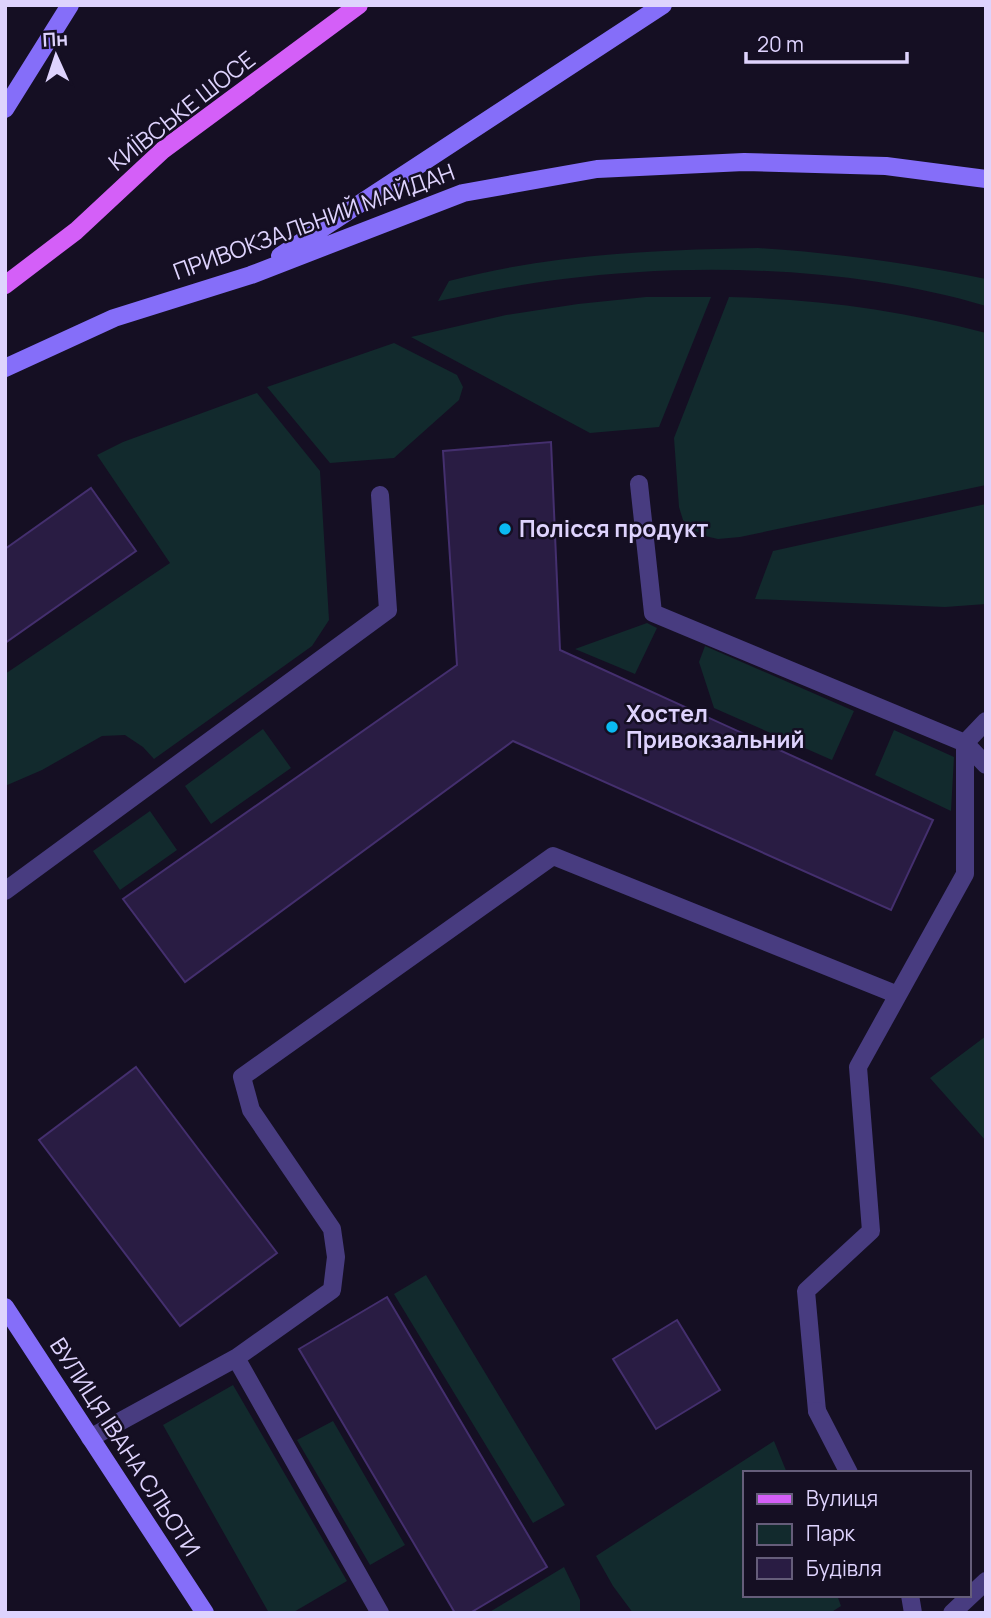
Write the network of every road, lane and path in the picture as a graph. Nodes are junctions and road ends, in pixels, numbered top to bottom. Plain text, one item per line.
1 (70, 5) edge
2 (359, 5) edge
3 (663, 5) edge
4 (5, 109) edge
5 (986, 179) edge
6 (251, 275) junction
7 (5, 285) edge
8 (5, 368) edge
9 (639, 484) dead end
10 (380, 495) dead end
11 (986, 721) edge
12 (965, 743) junction
13 (986, 765) edge
14 (5, 891) edge
15 (898, 995) junction
16 (5, 1307) edge
17 (236, 1358) junction
18 (90, 1438) junction
19 (848, 1471) edge
20 (986, 1581) edge
21 (970, 1596) edge
22 (969, 1597) edge
23 (205, 1613) edge
24 (380, 1613) edge
25 (952, 1613) edge

1 - 4 main road
2 - 7 main road, КИЇВСЬКЕ ШОСЕ
3 - 6 main road
5 - 6 main road, ПРИВОКЗАЛЬНИЙ МАЙДАН
6 - 8 main road, ПРИВОКЗАЛЬНИЙ МАЙДАН
9 - 12 street
10 - 14 street
11 - 12 street
12 - 13 street
12 - 15 street
15 - 17 street
15 - 19 street
16 - 18 main road, ВУЛИЦЯ ІВАНА СЛЬОТИ
17 - 18 street
17 - 24 street
18 - 23 main road, ВУЛИЦЯ ІВАНА СЛЬОТИ
20 - 21 street
22 - 25 street

